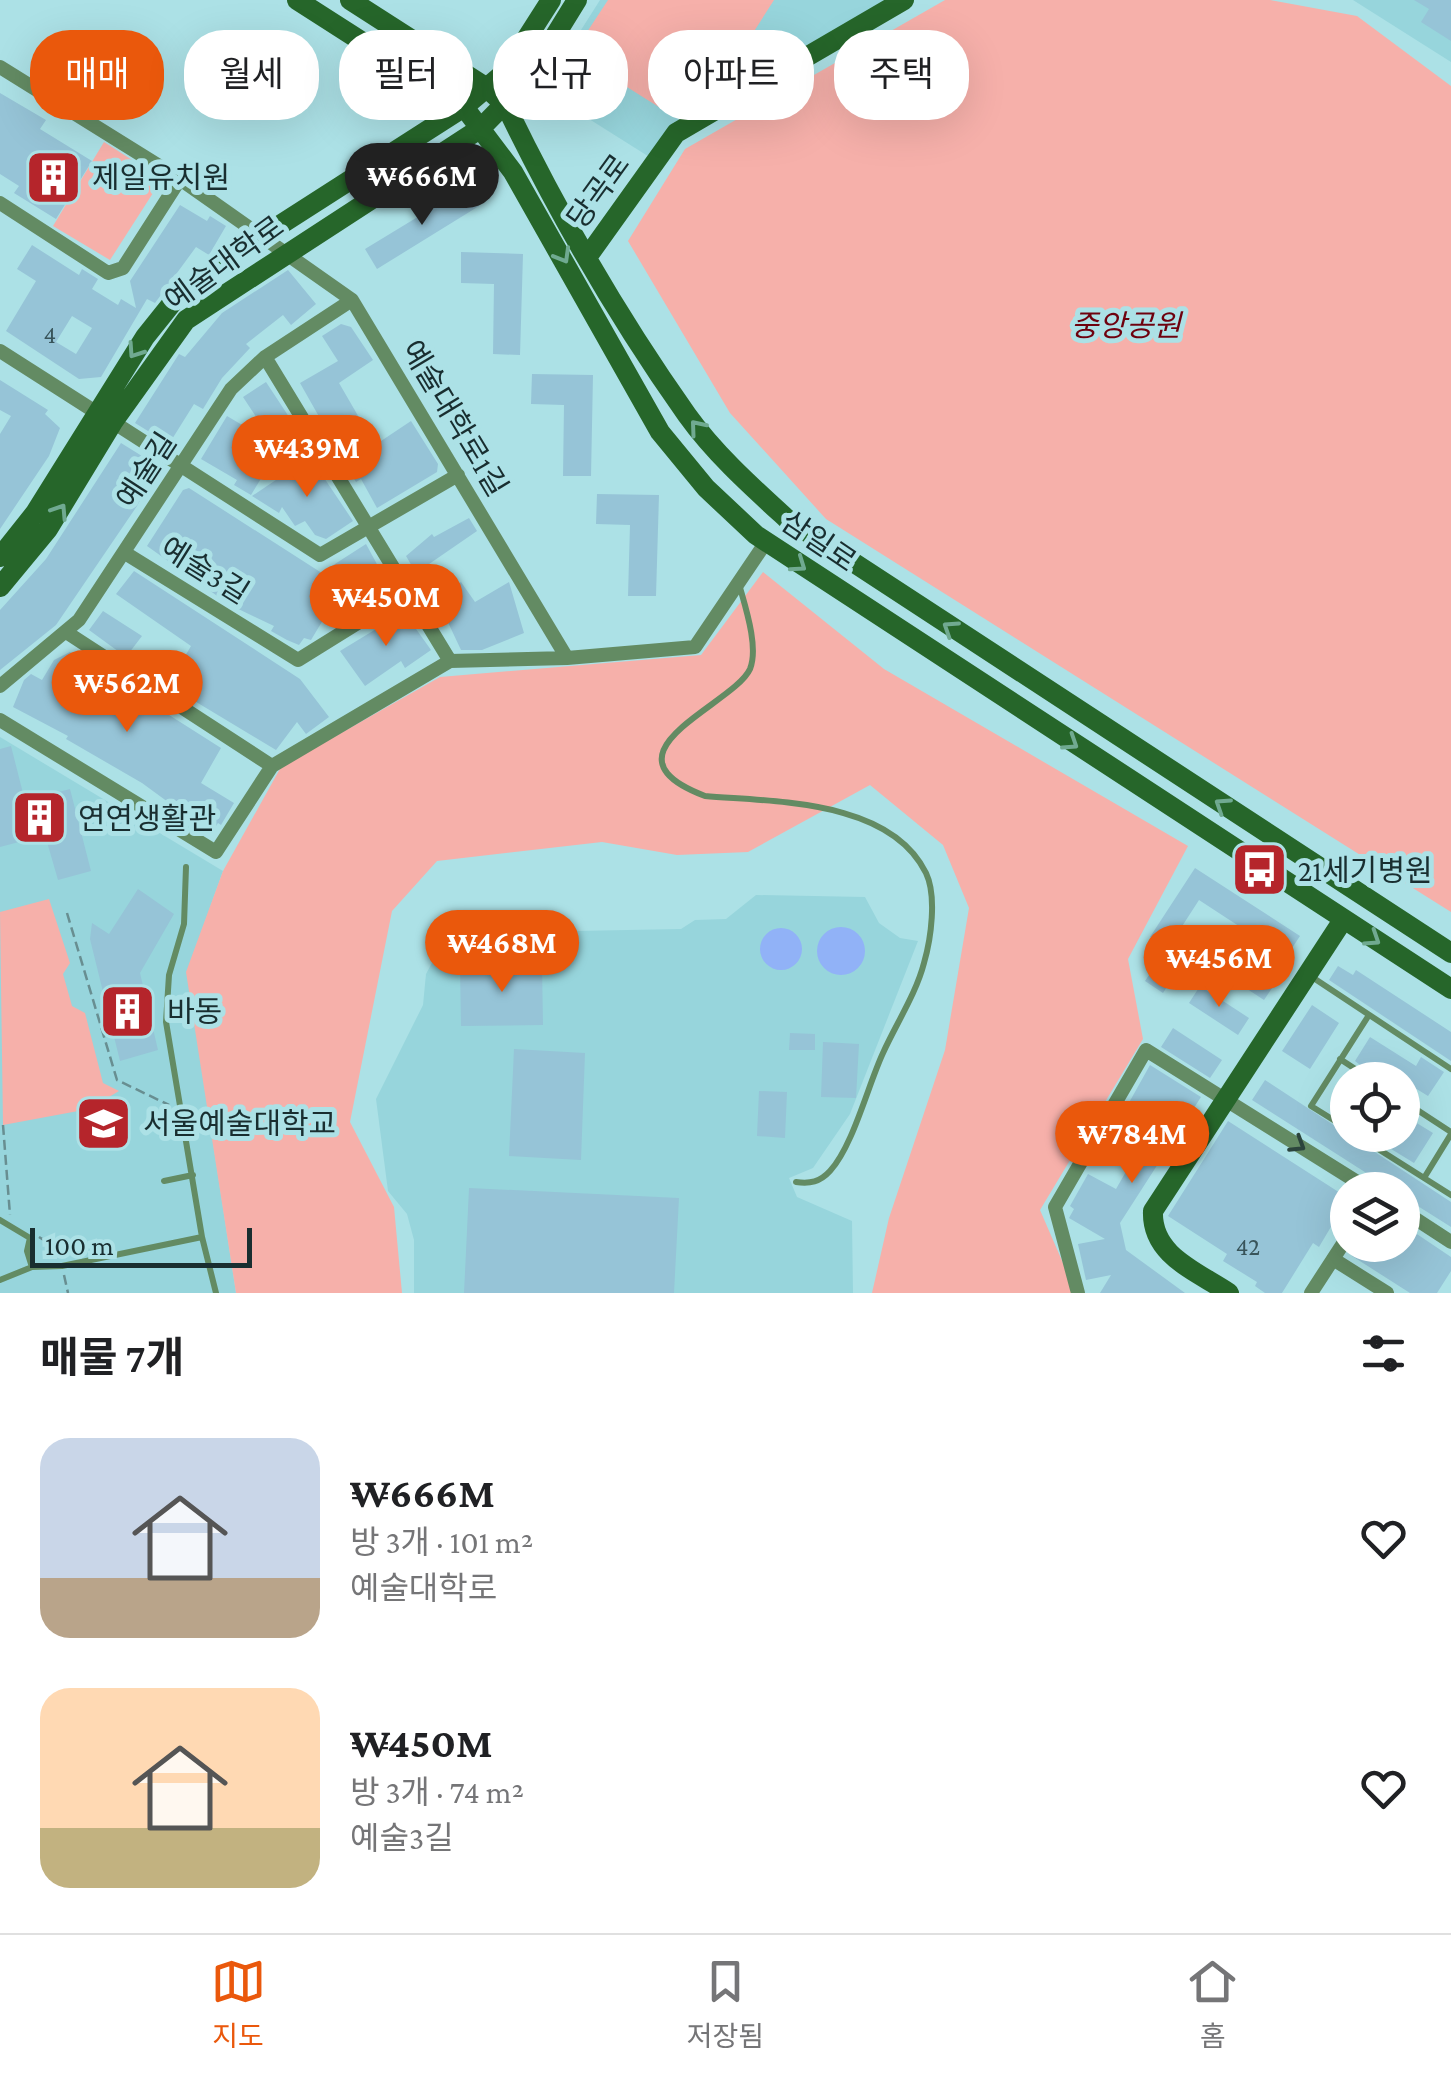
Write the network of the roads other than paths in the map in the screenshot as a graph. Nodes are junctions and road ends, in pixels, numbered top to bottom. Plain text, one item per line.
1 (297, 0) edge
2 (350, 0) edge
3 (552, 0) edge
4 (577, 0) edge
5 (904, 0) edge
6 (343, 30) edge
7 (557, 30) edge
8 (0, 67) edge
9 (487, 88) junction
10 (493, 94) edge
11 (473, 100) edge
12 (493, 117) edge
13 (473, 119) edge
14 (445, 120) edge
15 (514, 120) edge
16 (481, 128) junction
17 (180, 178) junction
18 (0, 203) edge
19 (264, 236) junction
20 (288, 252) junction
21 (588, 256) junction
22 (352, 300) junction
23 (0, 351) edge
24 (265, 357) junction
25 (94, 412) junction
26 (114, 422) junction
27 (182, 464) junction
28 (458, 475) junction
29 (371, 527) junction
30 (766, 542) junction
31 (125, 553) junction
32 (0, 557) edge
33 (739, 583) junction
34 (0, 586) edge
35 (409, 592) junction
36 (66, 632) junction
37 (568, 658) junction
38 (450, 661) junction
39 (0, 686) edge
40 (0, 720) edge
41 (272, 766) junction
42 (186, 867) dead end
43 (1343, 920) junction
44 (1451, 953) edge
45 (1307, 974) junction
46 (1451, 989) edge
47 (1369, 1014) junction
48 (1340, 1059) junction
49 (1338, 1062) edge
50 (1345, 1062) edge
51 (1451, 1069) edge
52 (1330, 1075) edge
53 (1225, 1101) junction
54 (1420, 1112) edge
55 (1330, 1118) edge
56 (1451, 1133) edge
57 (1383, 1152) edge
58 (1341, 1172) edge
59 (193, 1175) junction
60 (1424, 1178) junction
61 (164, 1181) dead end
62 (796, 1182) dead end
63 (1451, 1196) edge
64 (0, 1220) edge
65 (1420, 1222) edge
66 (202, 1238) junction
67 (1451, 1242) edge
68 (1330, 1262) edge
69 (1339, 1262) edge
70 (32, 1266) junction
71 (0, 1280) edge
72 (216, 1293) edge
73 (1078, 1293) edge
74 (1229, 1293) edge
75 (1311, 1293) edge
76 (1388, 1293) edge

1 - 6 main road, 삼일로
2 - 9 main road, 삼일로
3 - 9 main road, 예술대학로
4 - 7 main road, 예술대학로
5 - 21 main road, 당곡로
8 - 17 street, 예술대학로1길
9 - 10 main road, 삼일로
9 - 11 main road, 예술대학로
12 - 16 main road, 예술대학로
13 - 16 main road, 삼일로
14 - 19 main road, 예술대학로
15 - 21 main road, 삼일로
16 - 20 main road, 예술대학로
16 -> 30 main road, 삼일로
17 - 18 street
17 - 19 street, 예술대학로1길
19 - 20 street, 예술대학로1길
19 -> 25 main road, 예술대학로
20 - 22 street, 예술대학로1길
20 - 26 main road, 예술대학로
44 -> 21 main road, 삼일로
22 - 24 street, 예술길
22 - 28 street, 예술대학로1길
23 - 25 street
24 - 27 street, 예술길
24 - 29 street
25 - 32 main road, 예술대학로
26 - 27 street
34 -> 26 main road, 예술대학로
27 - 29 street
27 - 31 street, 예술길
28 - 29 street
28 - 37 street, 예술대학로1길
29 - 35 street
30 - 33 street
30 -> 43 main road, 삼일로
31 - 35 street, 예술3길
31 - 36 street, 예술길
33 - 37 street
33 - 62 lane
35 - 38 street
36 - 39 street, 예술길
36 - 41 street
37 - 38 street
38 - 41 street
40 - 41 street
42 - 59 lane
43 - 45 main road
43 -> 46 main road, 삼일로
45 - 47 lane
45 - 53 main road
47 - 48 lane
47 - 51 lane
48 - 49 lane
48 - 50 lane
52 - 55 lane
53 -> 58 street
53 - 73 street
53 - 74 main road
54 - 56 lane
56 - 60 lane
57 - 60 lane
59 - 61 lane
59 - 66 lane
60 - 63 lane
64 - 70 lane
65 - 67 street
66 - 70 lane
66 - 72 lane
68 - 75 street
69 - 76 street
70 - 71 lane

